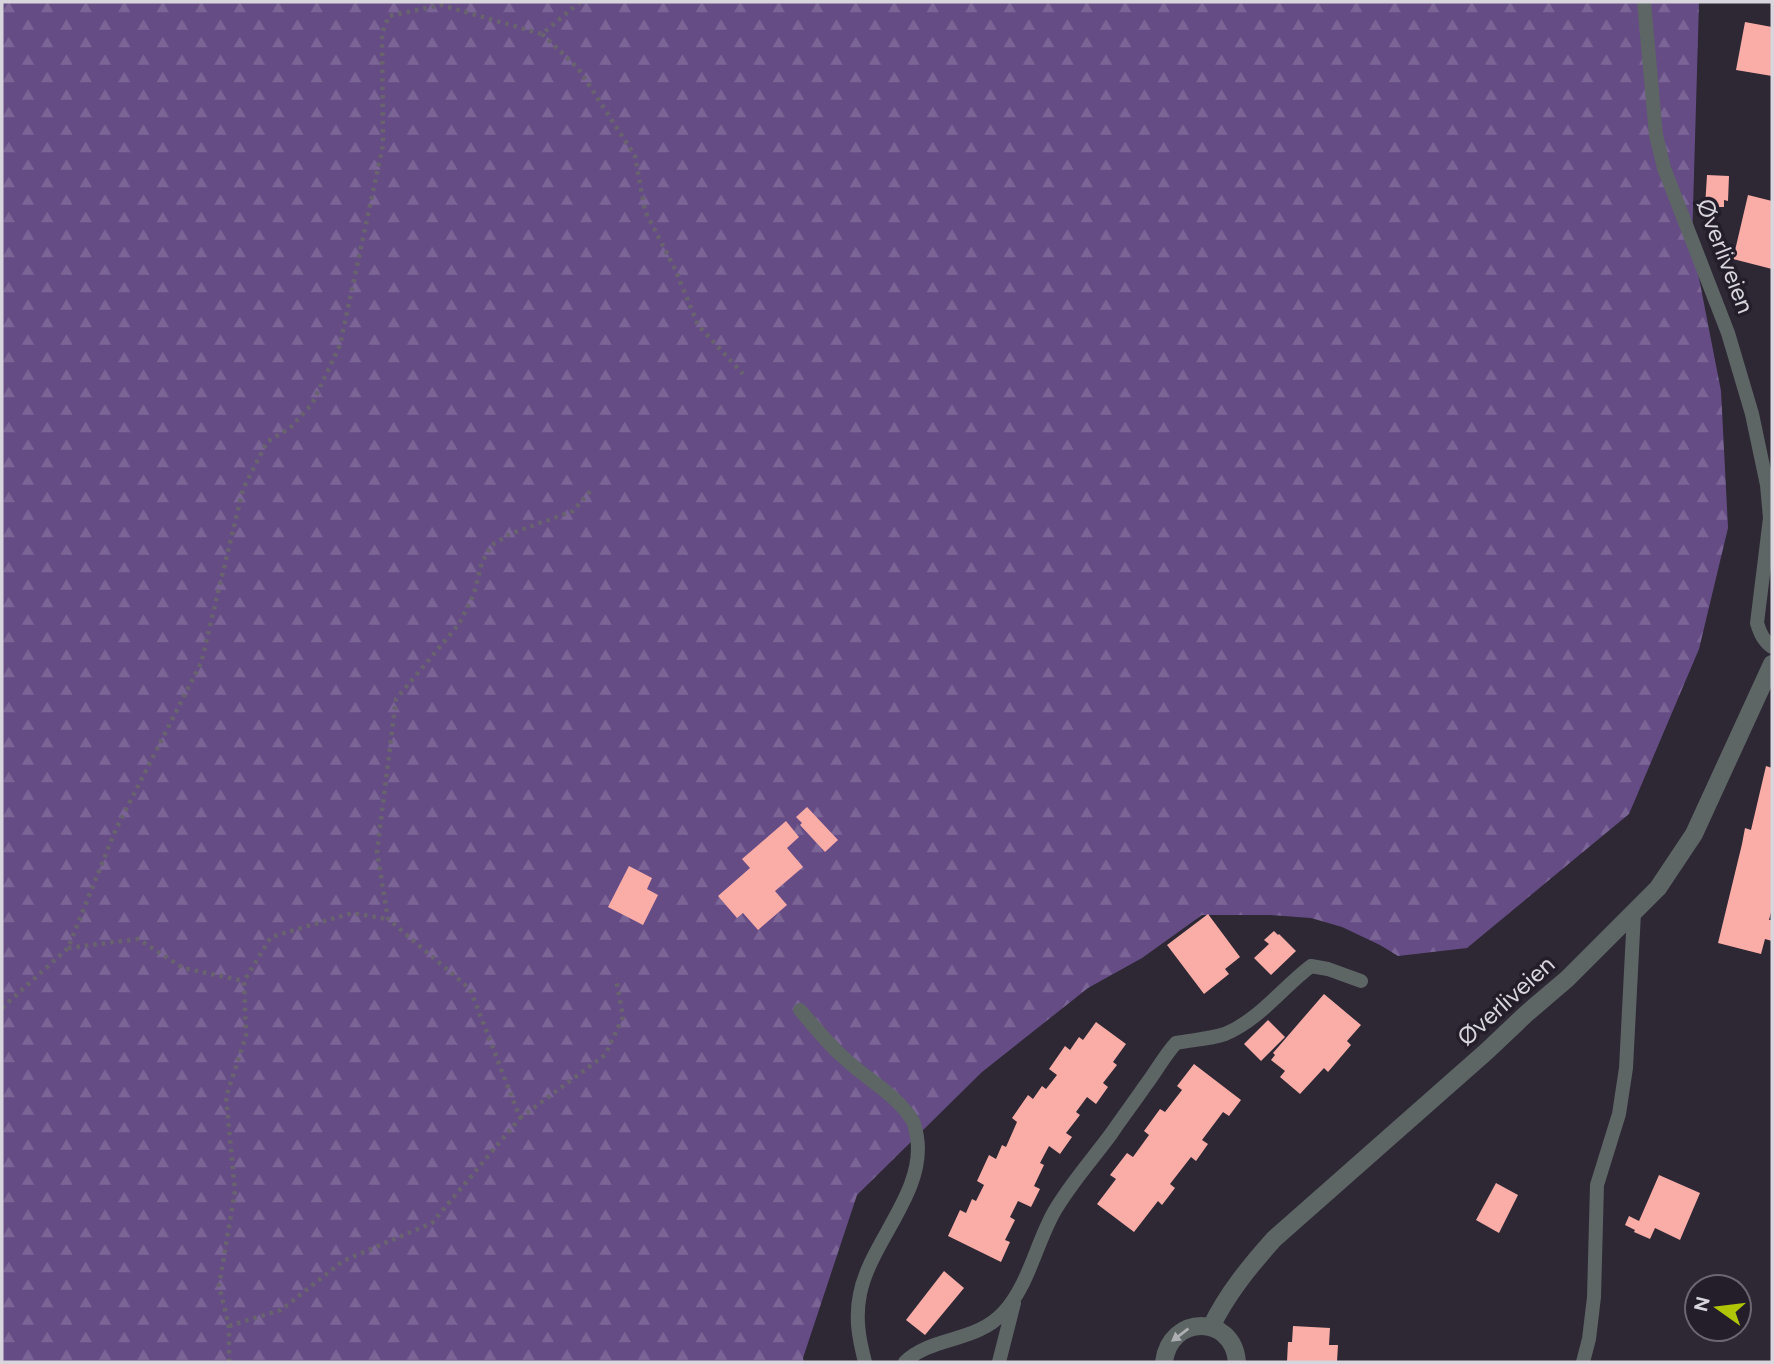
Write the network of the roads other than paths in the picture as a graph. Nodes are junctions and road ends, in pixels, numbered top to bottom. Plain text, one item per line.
1 (1644, 2) edge
2 (1772, 647) edge
3 (1772, 664) edge
4 (1634, 913) junction
5 (1361, 981) dead end
6 (800, 1010) dead end
7 (1015, 1297) junction
8 (1211, 1327) junction
9 (865, 1362) edge
10 (905, 1362) edge
11 (999, 1362) edge
12 (1164, 1362) edge
13 (1237, 1362) edge
14 (1583, 1362) edge

1 - 2 lane, Øverliveien
3 - 4 street, Øverliveien
4 - 8 street, Øverliveien
4 - 14 lane
5 - 7 lane
6 - 9 lane
7 - 10 lane
7 - 11 lane
8 -> 12 street
8 - 13 street

